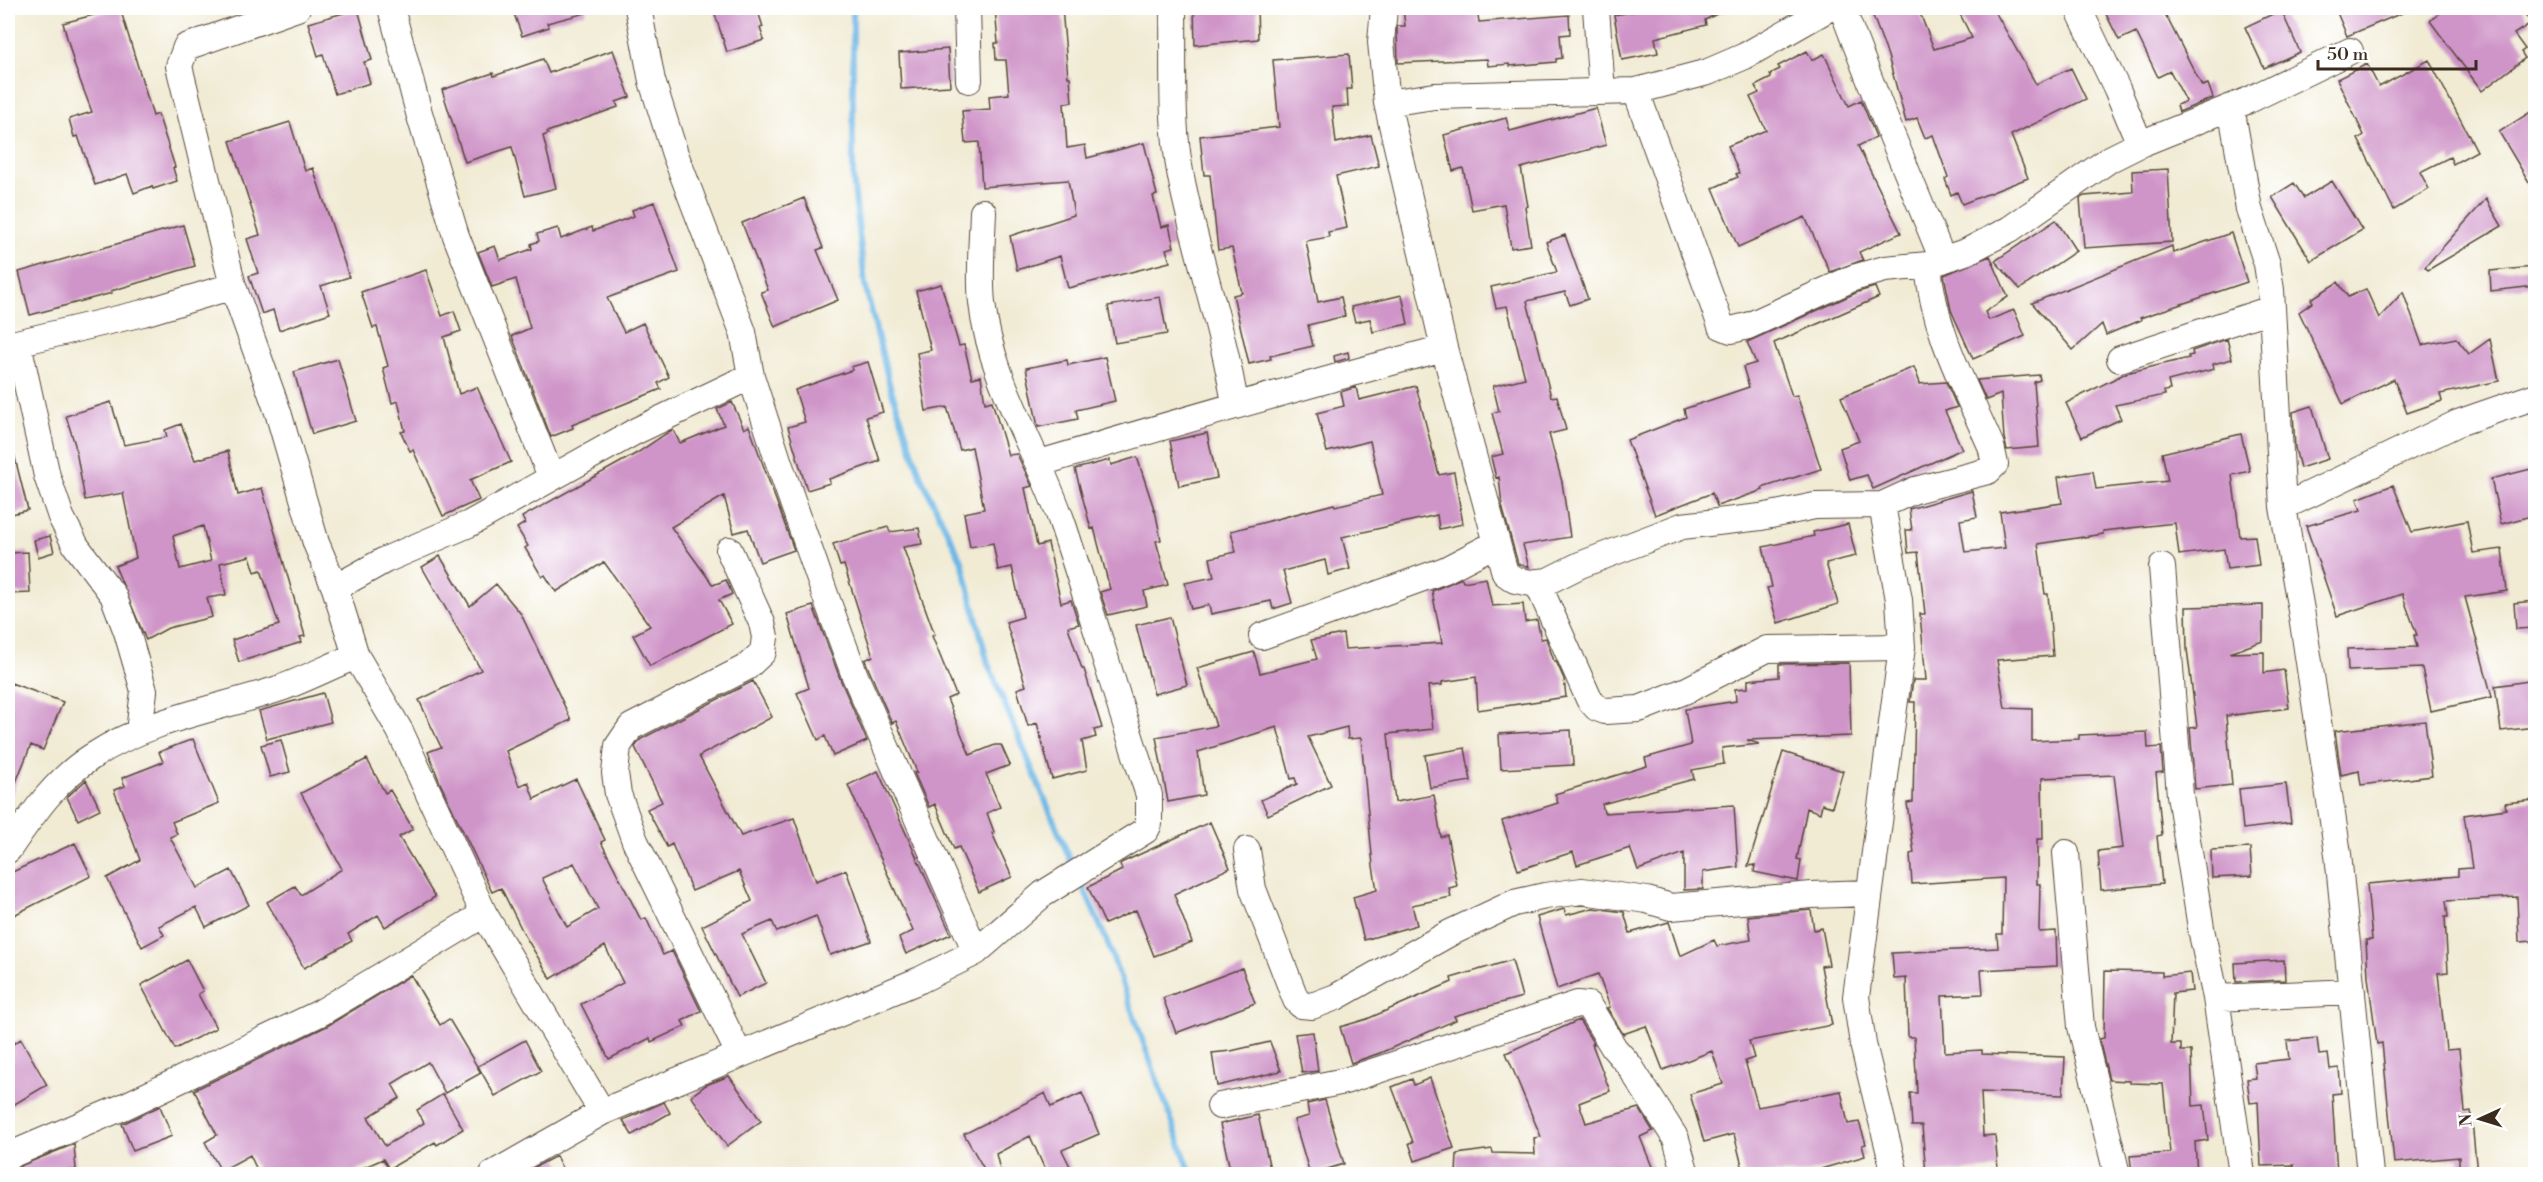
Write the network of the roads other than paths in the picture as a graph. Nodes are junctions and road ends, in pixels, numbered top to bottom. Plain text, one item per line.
1 (297, 8) edge
2 (391, 8) edge
3 (638, 8) edge
4 (967, 8) edge
5 (1173, 8) edge
6 (1384, 8) edge
7 (1596, 8) edge
8 (1829, 8) edge
9 (1842, 8) edge
10 (2078, 8) edge
11 (2350, 51) dead end
12 (969, 80) dead end
13 (1636, 91) junction
14 (1602, 92) junction
15 (1387, 103) junction
16 (2231, 107) junction
17 (2140, 144) junction
18 (983, 212) dead end
19 (1935, 262) junction
20 (233, 286) junction
21 (2271, 309) junction
22 (13, 344) edge
23 (1444, 348) junction
24 (2120, 359) dead end
25 (751, 376) junction
26 (2535, 396) edge
27 (1235, 404) junction
28 (1040, 463) junction
29 (550, 477) junction
30 (1882, 505) junction
31 (2283, 507) junction
32 (1497, 543) junction
33 (729, 550) dead end
34 (2162, 567) dead end
35 (1537, 582) junction
36 (334, 588) junction
37 (1262, 636) dead end
38 (1902, 647) junction
39 (356, 656) junction
40 (139, 731) junction
41 (8, 850) edge
42 (1248, 850) dead end
43 (2066, 854) dead end
44 (1868, 893) junction
45 (484, 914) junction
46 (976, 952) junction
47 (2352, 992) junction
48 (2216, 998) junction
49 (739, 1054) junction
50 (1221, 1106) dead end
51 (602, 1112) junction
52 (8, 1156) edge
53 (493, 1174) edge
54 (1686, 1174) edge
55 (1895, 1174) edge
56 (2117, 1174) edge
57 (2242, 1174) edge
58 (2370, 1174) edge

1 - 20 street
2 - 29 street
3 - 25 street
4 - 12 street
5 - 27 street
6 - 15 street
7 - 14 street
8 - 13 street
9 - 19 street
10 - 17 street
11 - 16 street
13 - 14 street
13 - 19 street
14 - 15 street
15 - 23 street
16 - 17 street
16 - 21 street
17 - 19 street
18 - 28 street
19 - 30 street
20 - 22 street
20 - 36 street
21 - 24 street
21 - 31 street
22 - 40 street
23 - 27 street
23 - 32 street
25 - 29 street
25 - 46 street
26 - 31 street
27 - 28 street
28 - 46 street
29 - 36 street
30 - 35 street
30 - 38 street
31 - 47 street
32 - 35 street
32 - 37 street
33 - 49 street
34 - 48 street
35 - 38 street
36 - 39 street
38 - 44 street
39 - 40 street
39 - 45 street
40 - 41 street
42 - 44 street
43 - 56 street
44 - 55 street
45 - 51 street
45 - 52 street
46 - 49 street
47 - 48 street
47 - 58 street
48 - 57 street
49 - 51 street
50 - 54 street
51 - 53 street

